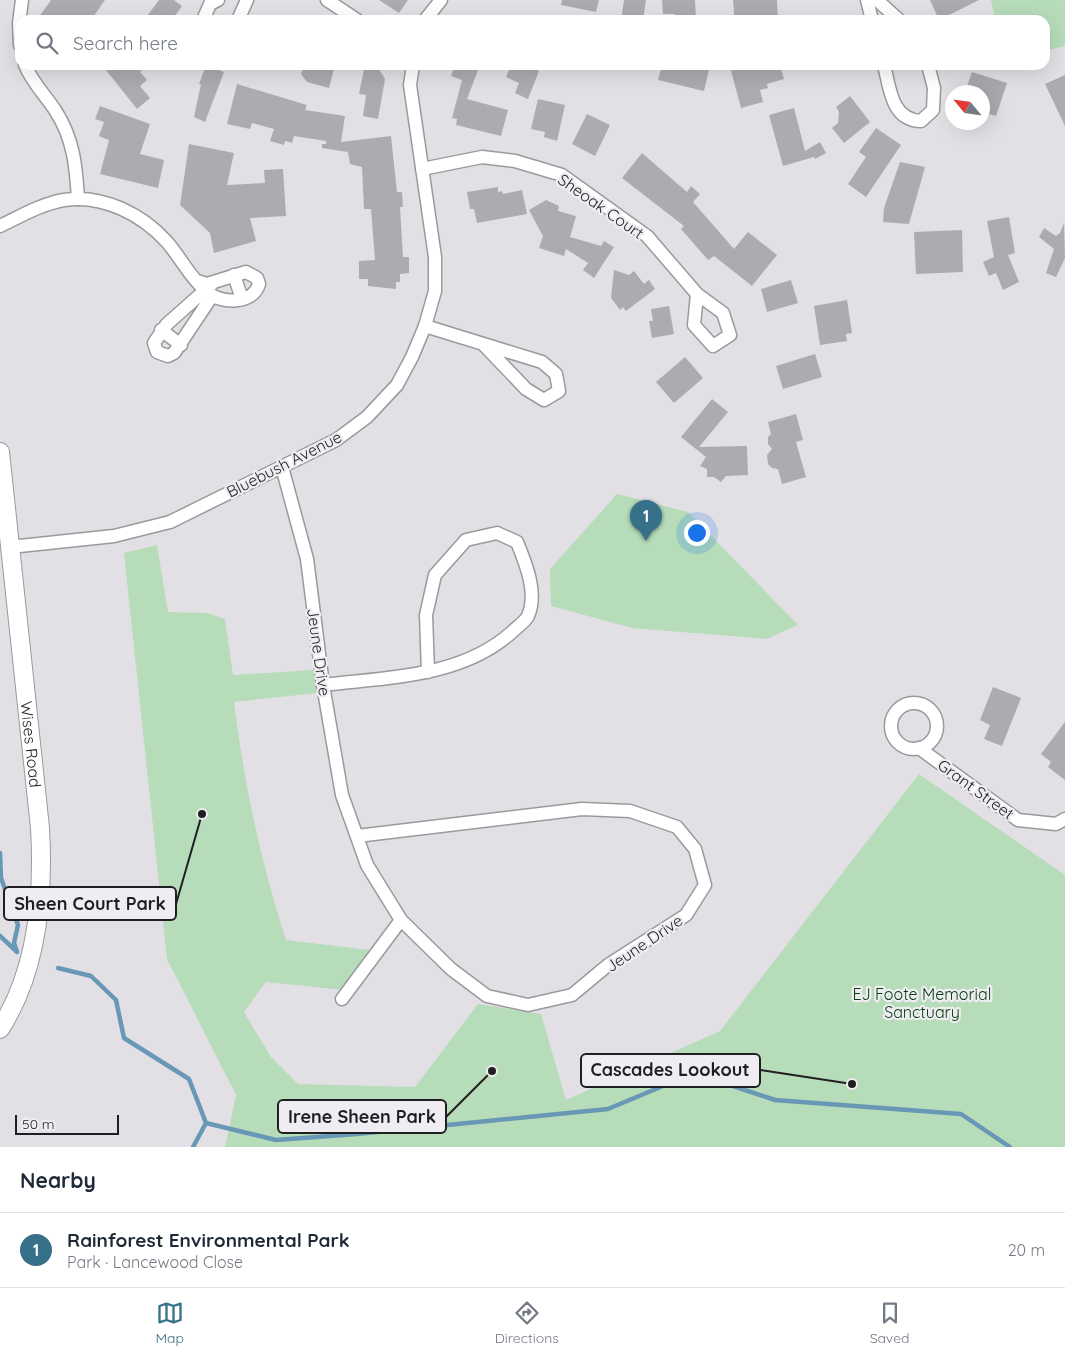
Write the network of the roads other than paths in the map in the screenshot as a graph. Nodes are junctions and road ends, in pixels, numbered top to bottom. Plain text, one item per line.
1 (22, 0) edge
2 (218, 0) edge
3 (247, 0) edge
4 (327, 0) edge
5 (442, 0) edge
6 (867, 0) edge
7 (876, 0) edge
8 (20, 15) edge
9 (205, 15) edge
10 (240, 15) edge
11 (350, 15) edge
12 (429, 15) edge
13 (871, 15) edge
14 (893, 15) edge
15 (28, 70) edge
16 (412, 70) edge
17 (885, 70) edge
18 (929, 70) edge
19 (422, 169) junction
20 (78, 199) junction
21 (0, 226) edge
22 (234, 275) junction
23 (205, 289) junction
24 (697, 294) dead end
25 (242, 299) junction
26 (425, 326) junction
27 (162, 330) junction
28 (483, 344) junction
29 (180, 345) junction
30 (0, 452) edge
31 (282, 467) junction
32 (10, 547) junction
33 (428, 672) junction
34 (323, 685) junction
35 (919, 748) dead end
36 (1065, 819) edge
37 (357, 836) junction
38 (401, 920) junction
39 (342, 999) dead end
40 (0, 1029) edge

1 - 8 street
2 - 9 street
3 - 10 street
4 - 11 street
5 - 12 street
6 - 13 street
7 - 14 street
15 - 20 street
16 - 19 street, Bluebush Avenue
17 - 18 street
19 - 24 street, Sheoak Court
19 - 26 street, Bluebush Avenue
20 - 21 street
20 - 23 street
22 - 23 street
22 - 25 street
22 - 25 street
23 - 25 street
23 - 27 street
23 - 29 street
26 - 28 street
26 - 31 street, Bluebush Avenue
27 - 29 street
27 - 29 street
28 - 28 street
30 - 32 street, Wises Road
31 - 32 street, Bluebush Avenue
31 - 34 street, Jeune Drive
32 - 40 street, Wises Road
33 - 33 street
33 - 34 street
34 - 37 street, Jeune Drive
35 - 36 street, Grant Street
37 - 38 street, Jeune Drive
37 - 38 street, Jeune Drive
38 - 39 street

